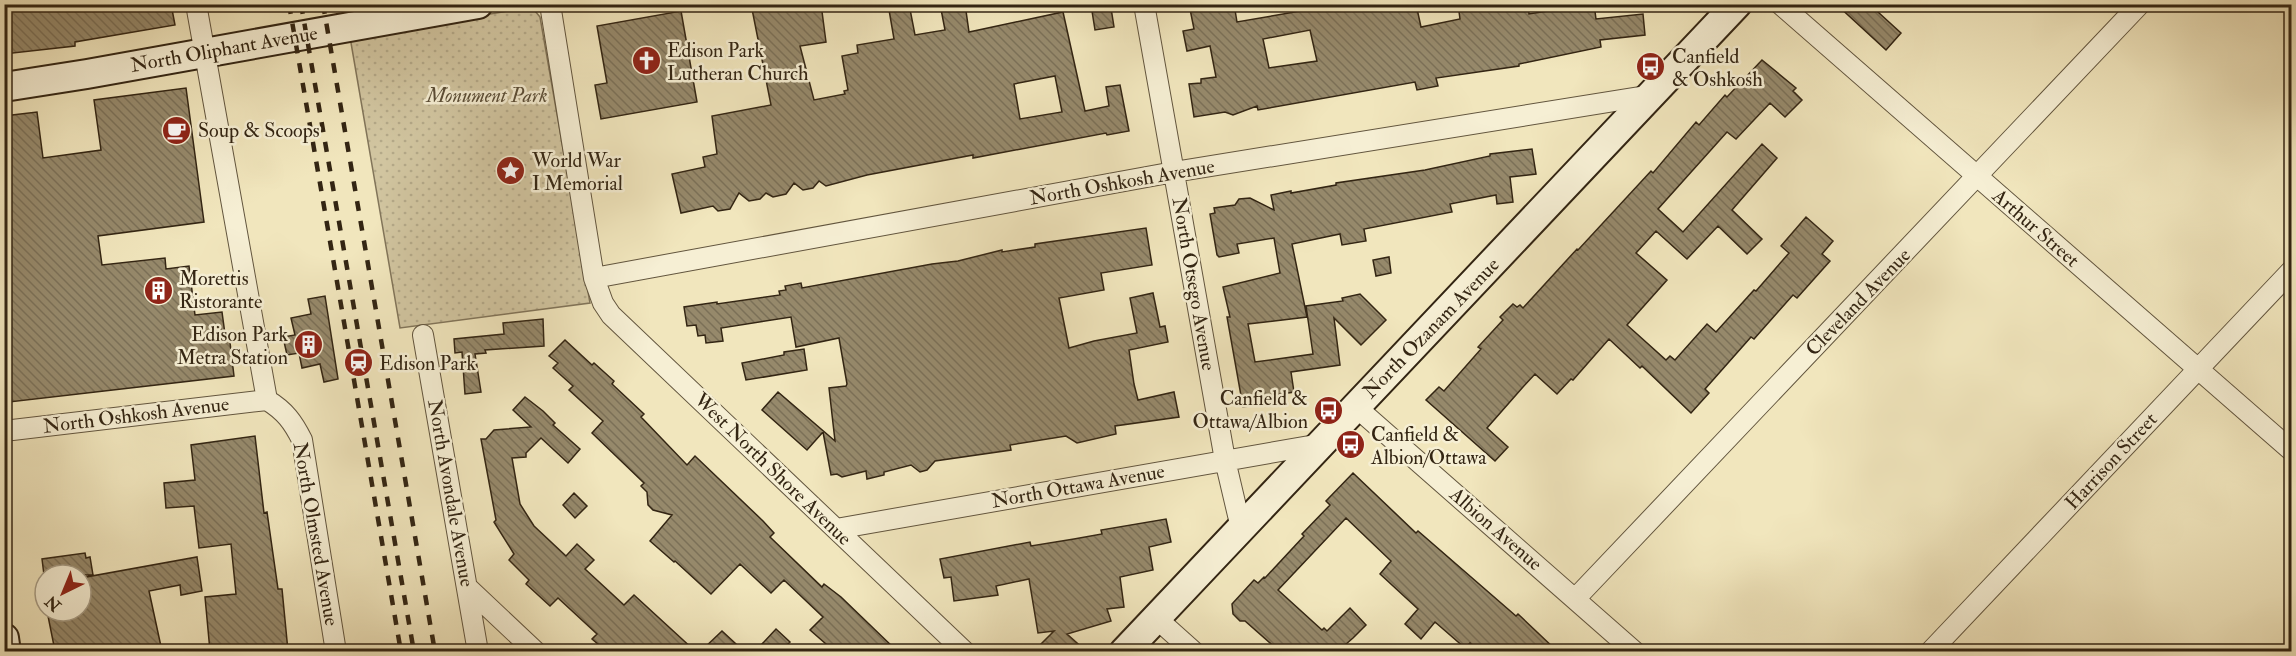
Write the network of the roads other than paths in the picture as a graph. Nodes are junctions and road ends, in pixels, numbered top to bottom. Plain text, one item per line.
1 (196, 4) edge
2 (478, 4) edge
3 (550, 4) edge
4 (1144, 4) edge
5 (1737, 4) edge
6 (1780, 4) edge
7 (2140, 4) edge
8 (204, 54) junction
9 (4, 87) edge
10 (1652, 95) junction
11 (1174, 172) junction
12 (1977, 176) junction
13 (2292, 270) edge
14 (594, 278) junction
15 (423, 335) dead end
16 (2198, 369) junction
17 (267, 399) junction
18 (1356, 407) junction
19 (4, 431) edge
20 (1321, 444) junction
21 (2292, 451) edge
22 (1225, 460) junction
23 (1241, 528) junction
24 (836, 529) junction
25 (467, 587) junction
26 (1575, 599) junction
27 (1156, 618) junction
28 (4, 638) edge
29 (6, 651) edge
30 (336, 651) edge
31 (478, 651) edge
32 (536, 651) edge
33 (965, 651) edge
34 (1124, 651) edge
35 (1194, 651) edge
36 (1635, 651) edge
37 (1930, 651) edge

1 - 8 street
2 - 8 street, North Oliphant Avenue
3 - 14 street
4 - 11 street, North Otsego Avenue
5 - 10 street, North Ozanam Avenue
6 - 12 street, Arthur Street
7 - 12 street, Cleveland Avenue
8 - 9 street, North Oliphant Avenue
8 - 17 street
10 - 11 street, North Oshkosh Avenue
10 - 18 street, North Ozanam Avenue
11 - 14 street, North Oshkosh Avenue
11 - 22 street, North Otsego Avenue
12 - 16 street, Arthur Street
12 - 26 street, Cleveland Avenue
13 - 16 street, Harrison Street
14 - 24 street, West North Shore Avenue
15 - 25 street, North Avondale Avenue
16 - 21 street, Arthur Street
16 - 37 street, Harrison Street
17 - 19 street, North Oshkosh Avenue
17 - 30 street, North Olmsted Avenue
18 - 20 street, North Ozanam Avenue
18 - 26 street, Albion Avenue
20 - 22 street, North Ottawa Avenue
20 - 23 street, North Ozanam Avenue
22 - 23 street, North Otsego Avenue
22 - 24 street, North Ottawa Avenue
23 - 27 street, North Ozanam Avenue
24 - 33 street, West North Shore Avenue
25 - 31 street, North Avondale Avenue
25 - 32 street
26 - 36 street, Albion Avenue
27 - 34 street, North Ozanam Avenue
27 - 35 street
28 - 29 street

